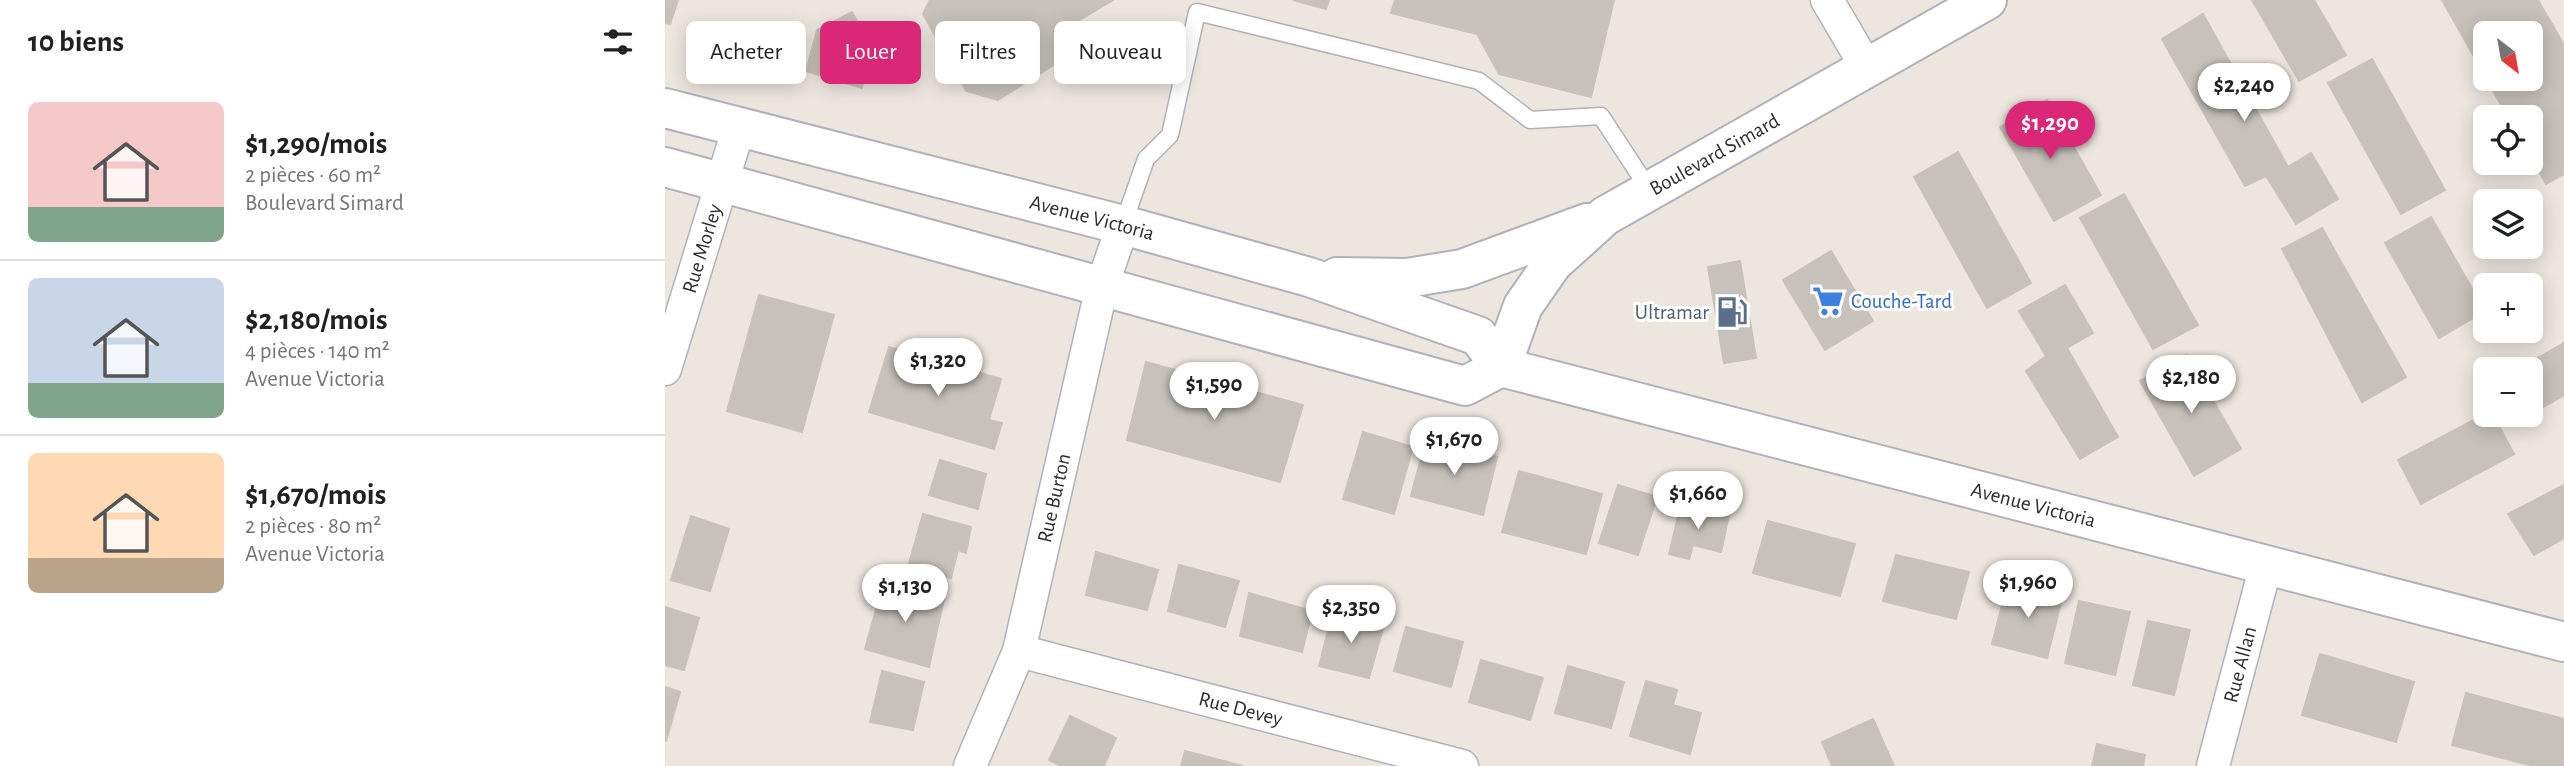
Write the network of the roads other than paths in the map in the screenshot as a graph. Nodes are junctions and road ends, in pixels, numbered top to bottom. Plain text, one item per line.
1 (1827, 0) edge
2 (1987, 0) edge
3 (1867, 68) junction
4 (665, 108) edge
5 (739, 127) junction
6 (665, 167) edge
7 (724, 182) junction
8 (1650, 191) junction
9 (1605, 216) junction
10 (1123, 225) junction
11 (1309, 277) junction
12 (1101, 286) junction
13 (1501, 367) junction
14 (665, 369) edge
15 (2266, 565) junction
16 (2564, 642) edge
17 (1019, 651) junction
18 (970, 766) edge
19 (1462, 766) edge
20 (2213, 766) edge

1 - 3 street
2 - 3 main road, Boulevard Simard
3 - 8 main road, Boulevard Simard
4 - 5 main road, Avenue Victoria
5 - 7 street, Rue Morley
5 - 10 main road, Avenue Victoria
6 - 7 main road
7 - 12 main road
7 - 14 street, Rue Morley
8 - 9 main road, Boulevard Simard
8 - 10 lane
9 - 11 main road
9 - 13 main road, Boulevard Simard
10 - 11 main road, Avenue Victoria
10 - 12 street, Rue Burton
11 - 13 main road, Avenue Victoria
12 - 13 main road
12 - 17 street, Rue Burton
13 - 15 main road, Avenue Victoria
15 - 16 main road, Avenue Victoria
15 - 20 street, Rue Allan
17 - 18 street, Rue Burton
17 - 19 street, Rue Devey

